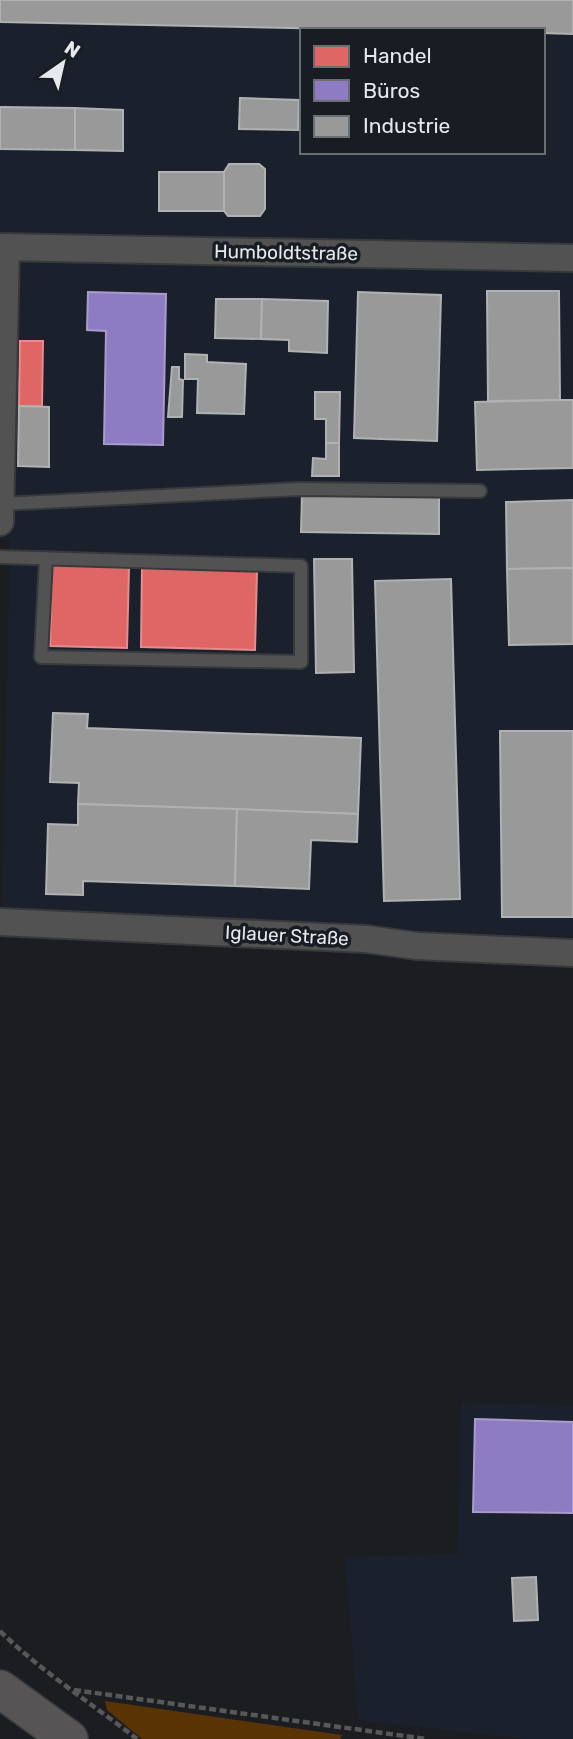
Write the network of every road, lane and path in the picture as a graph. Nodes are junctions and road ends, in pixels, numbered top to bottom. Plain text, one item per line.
1 (3, 247) edge
2 (573, 258) edge
3 (480, 491) dead end
4 (1, 504) edge
5 (0, 522) edge
6 (0, 557) edge
7 (46, 558) junction
8 (0, 922) edge
9 (573, 953) edge
10 (0, 1631) edge
11 (0, 1689) edge
12 (74, 1690) junction
13 (69, 1739) edge
14 (137, 1739) edge
15 (426, 1739) edge

1 - 2 street, Humboldtstraße
1 - 4 street
3 - 4 lane
4 - 5 street
6 - 7 lane
7 - 7 lane
8 - 9 street, Iglauer Straße
10 - 12 path
11 - 13 main road
12 - 14 path
12 - 15 path

